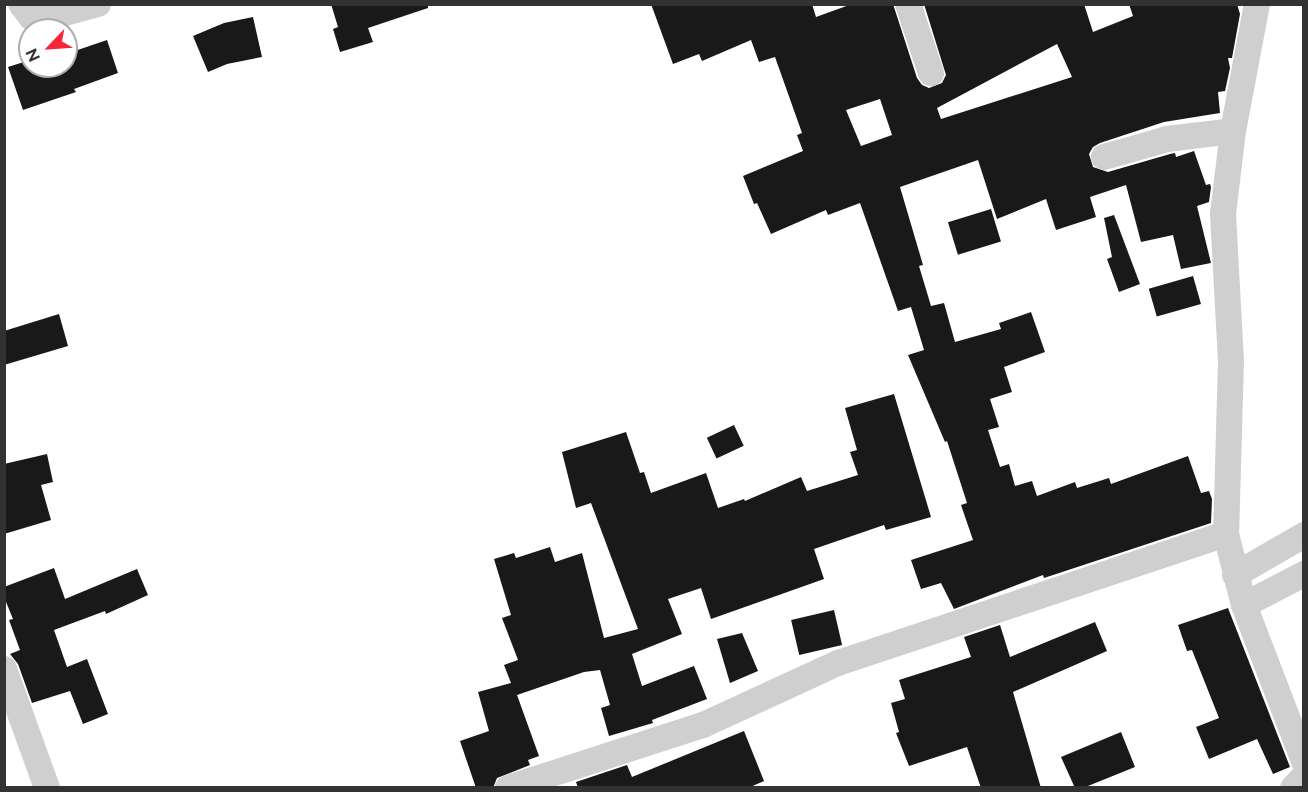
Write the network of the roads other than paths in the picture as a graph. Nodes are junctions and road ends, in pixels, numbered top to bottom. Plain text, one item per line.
1 (21, 4) edge
2 (98, 4) edge
3 (908, 4) edge
4 (1257, 4) edge
5 (931, 73) dead end
6 (1233, 131) junction
7 (1104, 157) dead end
8 (1226, 534) junction
9 (1304, 535) edge
10 (1304, 574) edge
11 (1235, 575) junction
12 (1244, 605) junction
13 (4, 669) edge
14 (1304, 761) edge
15 (46, 788) edge
16 (508, 788) edge

1 - 2 street
3 - 5 street
4 - 6 street
6 - 7 street
6 - 8 street
8 - 11 street
8 - 16 street
9 - 11 street
10 - 12 street
11 - 12 street
12 - 14 street
13 - 15 street

